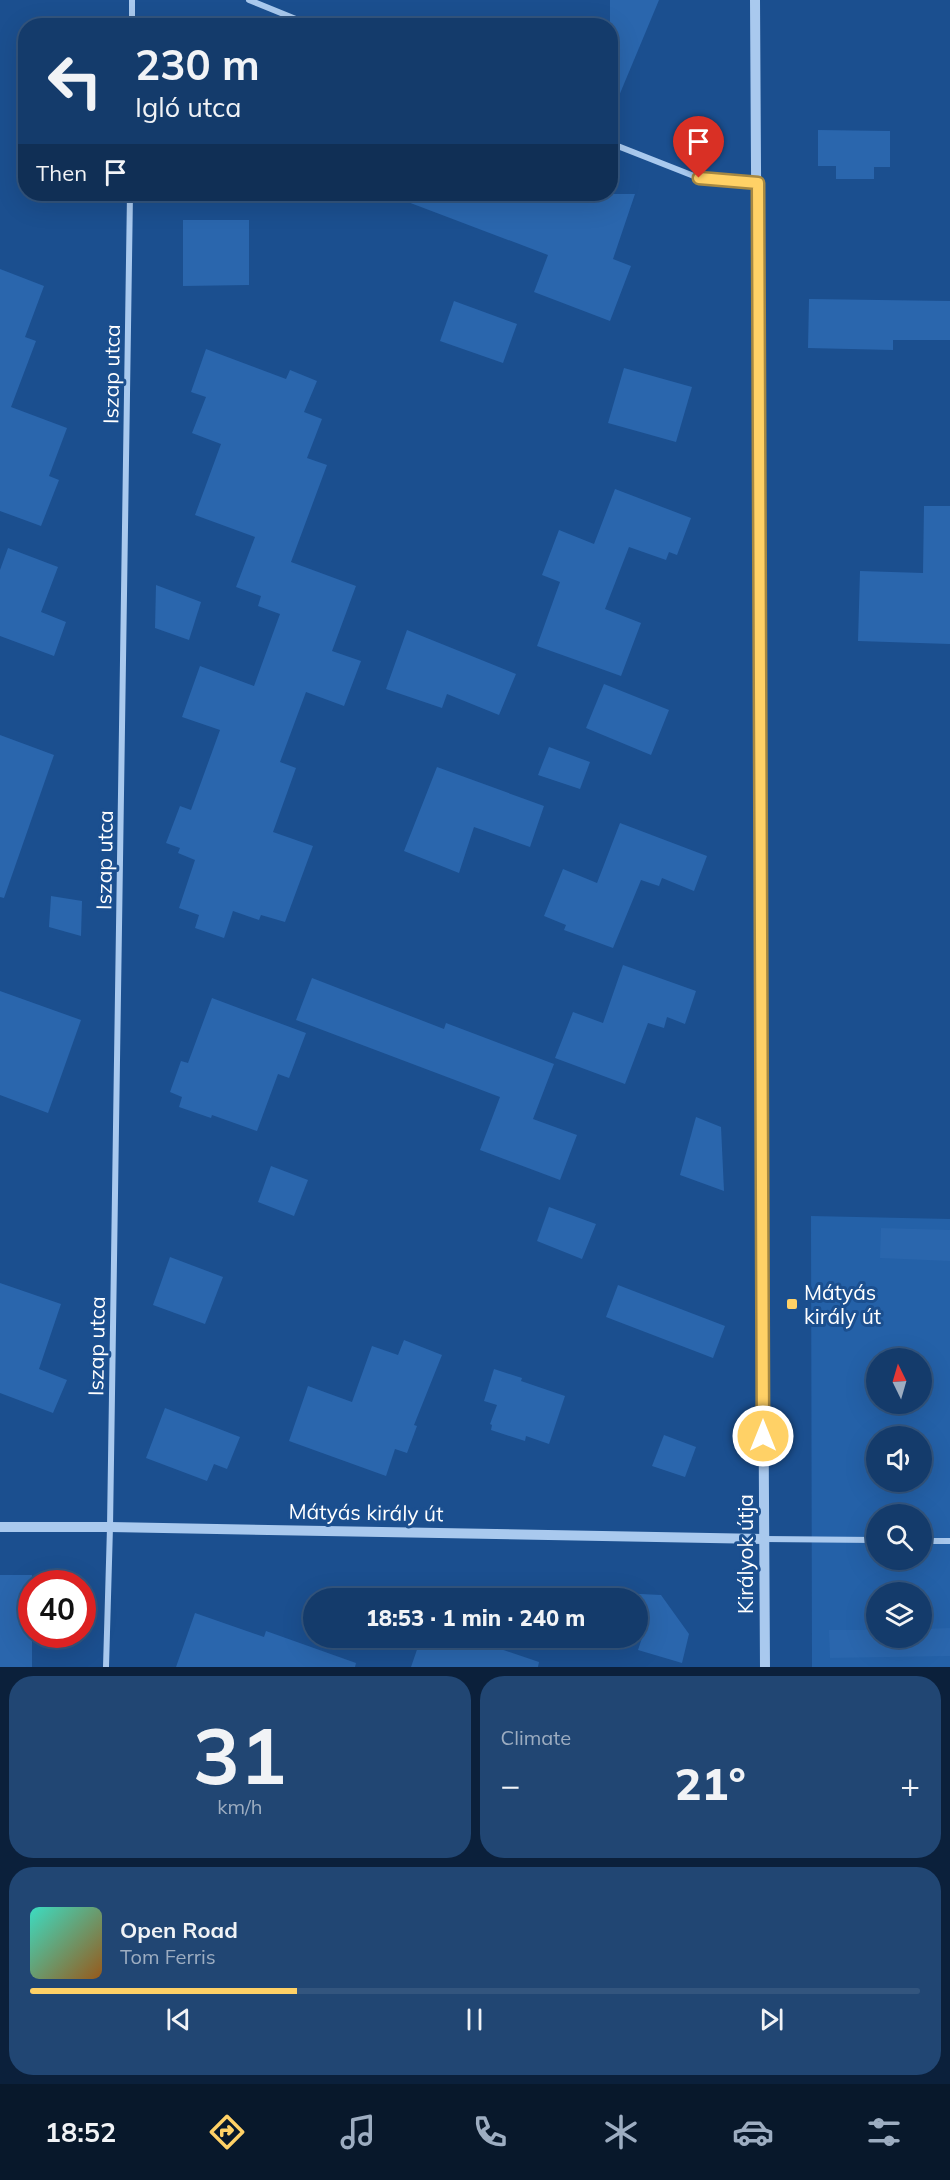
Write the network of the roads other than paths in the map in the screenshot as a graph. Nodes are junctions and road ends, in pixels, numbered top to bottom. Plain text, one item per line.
1 (132, 0) edge
2 (249, 0) edge
3 (755, 0) edge
4 (132, 18) edge
5 (293, 18) edge
6 (618, 146) edge
7 (758, 183) junction
8 (129, 201) edge
9 (0, 1527) edge
10 (111, 1527) junction
11 (764, 1539) junction
12 (866, 1540) edge
13 (932, 1541) edge
14 (950, 1541) edge
15 (106, 1667) edge
16 (765, 1667) edge

1 - 4 street
2 - 5 street
3 - 7 street, Királyok útja
6 - 7 street
7 - 11 street, Királyok útja
8 - 10 street, Iszap utca
9 - 10 street, Mátyás király út
10 - 11 street, Mátyás király út
10 - 15 street, Iszap utca
11 - 12 street, Mátyás király út
11 - 16 street, Királyok útja
13 - 14 street

